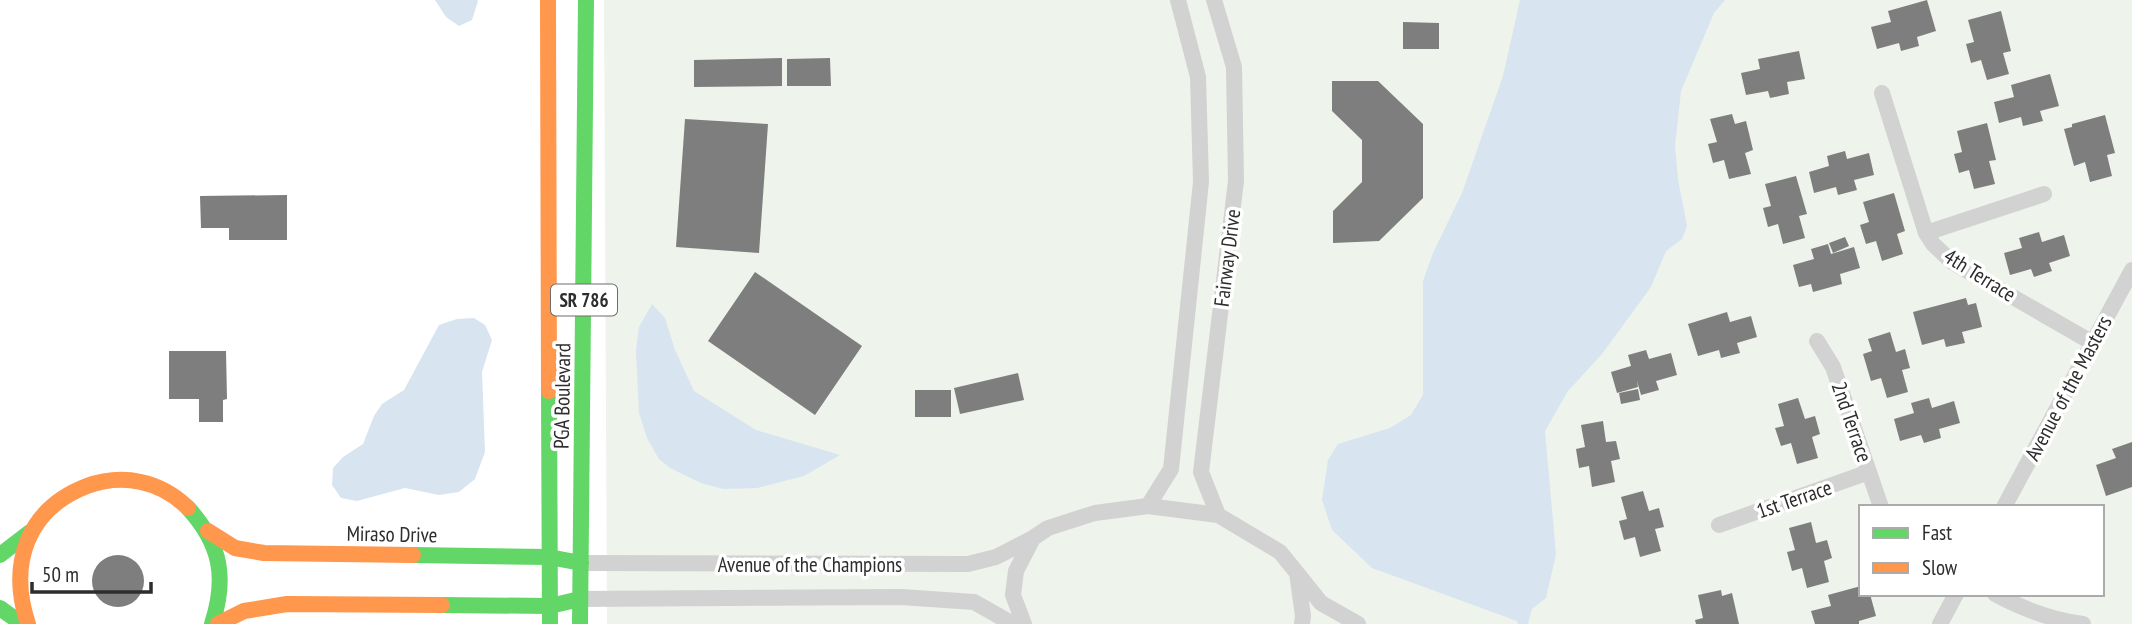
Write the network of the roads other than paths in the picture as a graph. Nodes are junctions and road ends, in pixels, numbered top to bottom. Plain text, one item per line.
1 (548, 0) edge
2 (586, 0) edge
3 (1178, 0) edge
4 (1214, 0) edge
5 (1882, 93) dead end
6 (2044, 194) dead end
7 (1926, 233) junction
8 (2132, 270) edge
9 (1816, 341) dead end
10 (2093, 343) junction
11 (1869, 472) junction
12 (1880, 505) edge
13 (2005, 505) edge
14 (1148, 506) junction
15 (1218, 515) junction
16 (1718, 525) dead end
17 (208, 531) junction
18 (30, 532) junction
19 (1033, 538) junction
20 (0, 555) edge
21 (550, 557) junction
22 (581, 563) junction
23 (1297, 573) junction
24 (1955, 596) edge
25 (1999, 596) edge
26 (580, 599) junction
27 (550, 606) junction
28 (0, 608) edge
29 (2074, 623) edge
30 (22, 624) edge
31 (28, 624) edge
32 (212, 624) edge
33 (218, 624) edge
34 (550, 624) edge
35 (580, 624) edge
36 (1013, 624) edge
37 (1024, 624) edge
38 (1301, 624) edge
39 (1358, 624) edge
40 (1940, 624) edge

1 - 21 main road, PGA Boulevard / SR 786
2 - 22 main road, PGA Boulevard / SR 786
3 - 14 street, Fairway Drive
4 - 15 street, Fairway Drive
5 - 7 street, 4th Terrace
6 - 7 street
7 - 10 street, 4th Terrace
8 - 10 street, Avenue of the Masters
9 - 11 street, 2nd Terrace
10 - 13 street, Avenue of the Masters
11 - 12 street, 2nd Terrace
11 - 16 street, 1st Terrace
14 - 15 street, Avenue of the Champions
14 - 19 street, Avenue of the Champions
15 - 23 street
17 - 18 main road
17 - 21 main road, Miraso Drive
17 - 32 main road
18 - 20 main road
18 - 31 main road
19 - 22 street, Avenue of the Champions
19 - 37 street
21 - 22 main road, Miraso Drive
21 - 27 main road, PGA Boulevard / SR 786
22 - 26 main road, PGA Boulevard / SR 786
23 - 38 street
23 - 39 street
24 - 40 street
25 - 29 street
26 - 27 main road
26 - 35 main road, PGA Boulevard / SR 786
26 - 36 street, Avenue of the Champions
27 - 33 main road
27 - 34 main road, PGA Boulevard / SR 786
28 - 30 main road

